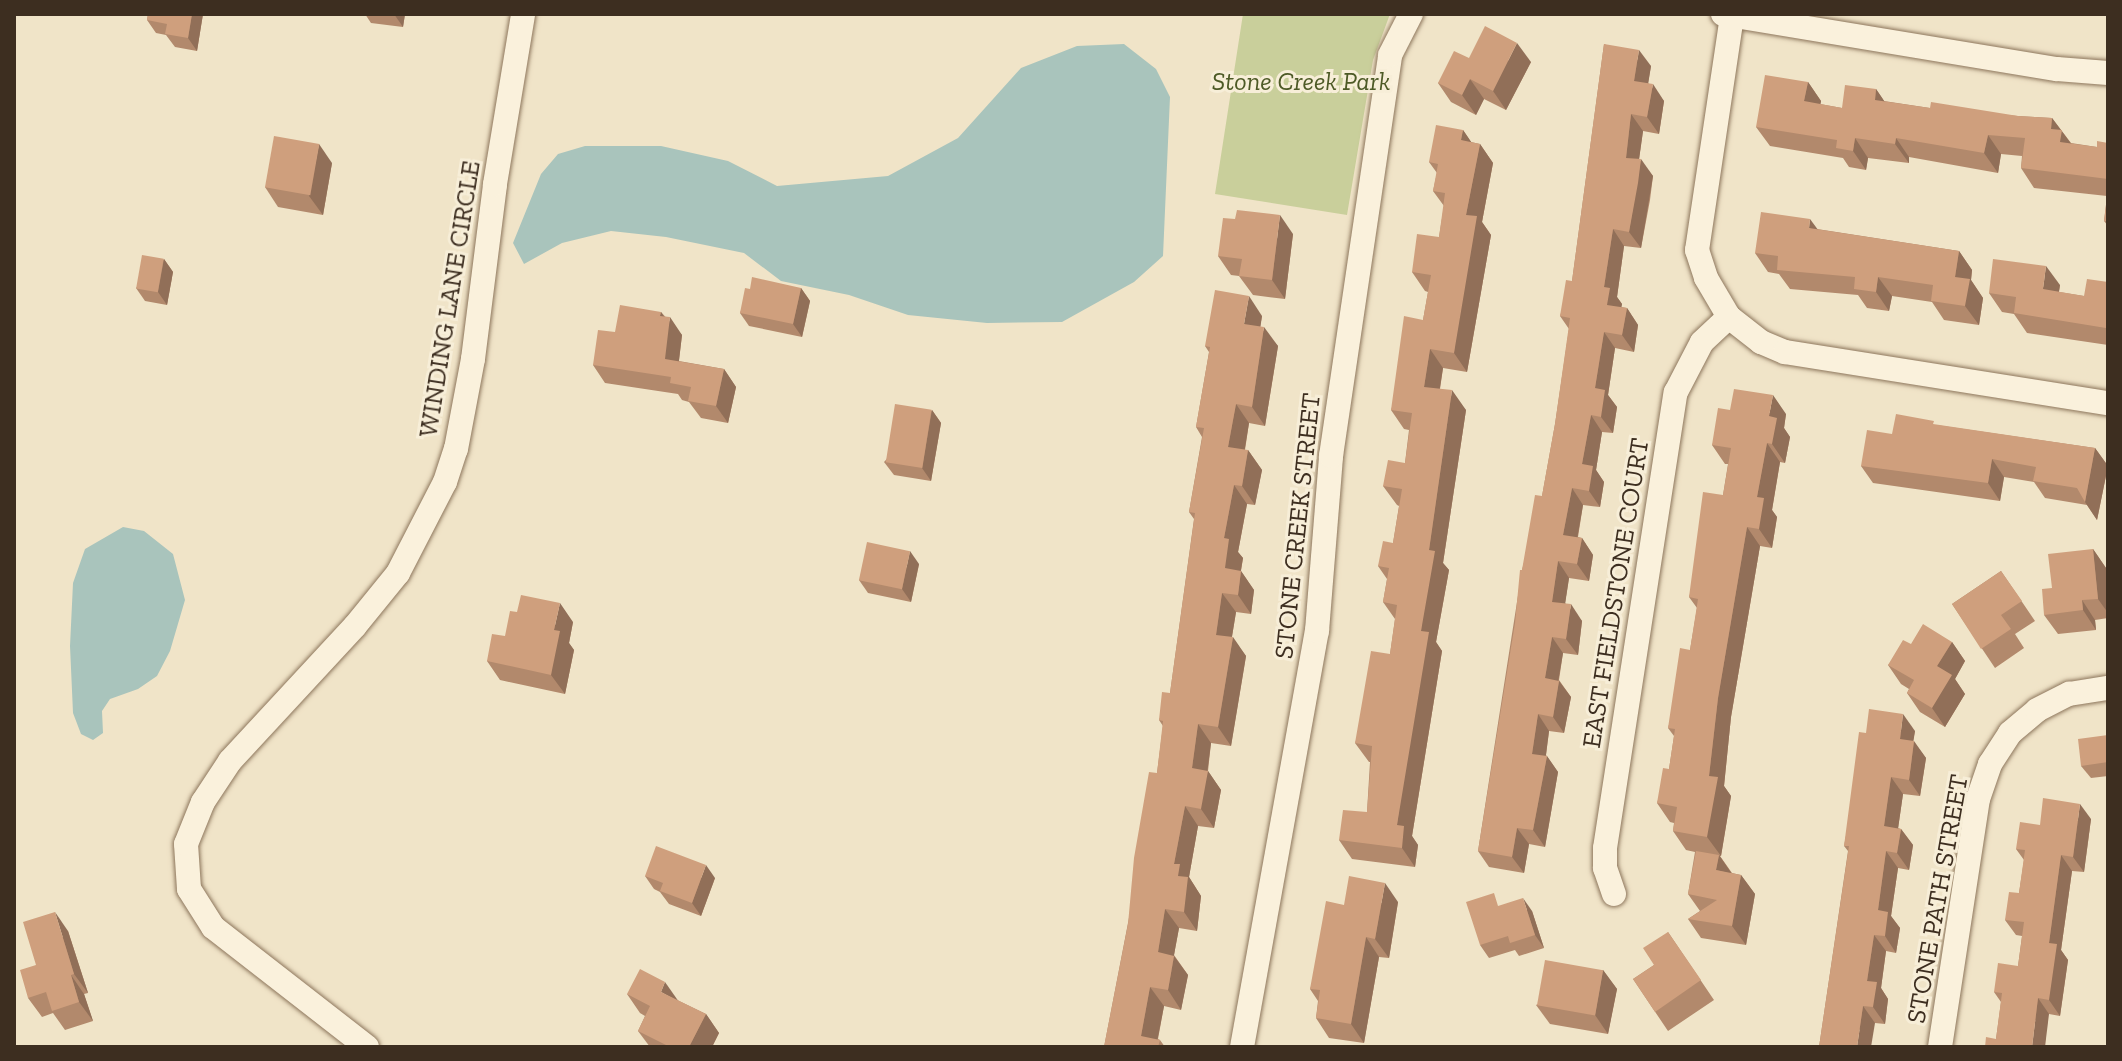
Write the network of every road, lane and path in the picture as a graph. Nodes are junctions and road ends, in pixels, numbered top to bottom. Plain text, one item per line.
1 (523, 14) edge
2 (1411, 14) edge
3 (1727, 15) edge
4 (2108, 73) edge
5 (1729, 317) junction
6 (2108, 403) edge
7 (2108, 688) edge
8 (1614, 894) dead end
9 (367, 1047) edge
10 (1242, 1047) edge
11 (1940, 1047) edge

1 - 9 street, WINDING LANE CIRCLE
2 - 10 street, STONE CREEK STREET
3 - 4 street
3 - 5 street
5 - 6 street
5 - 8 street, EAST FIELDSTONE COURT
7 - 11 street, STONE PATH STREET

